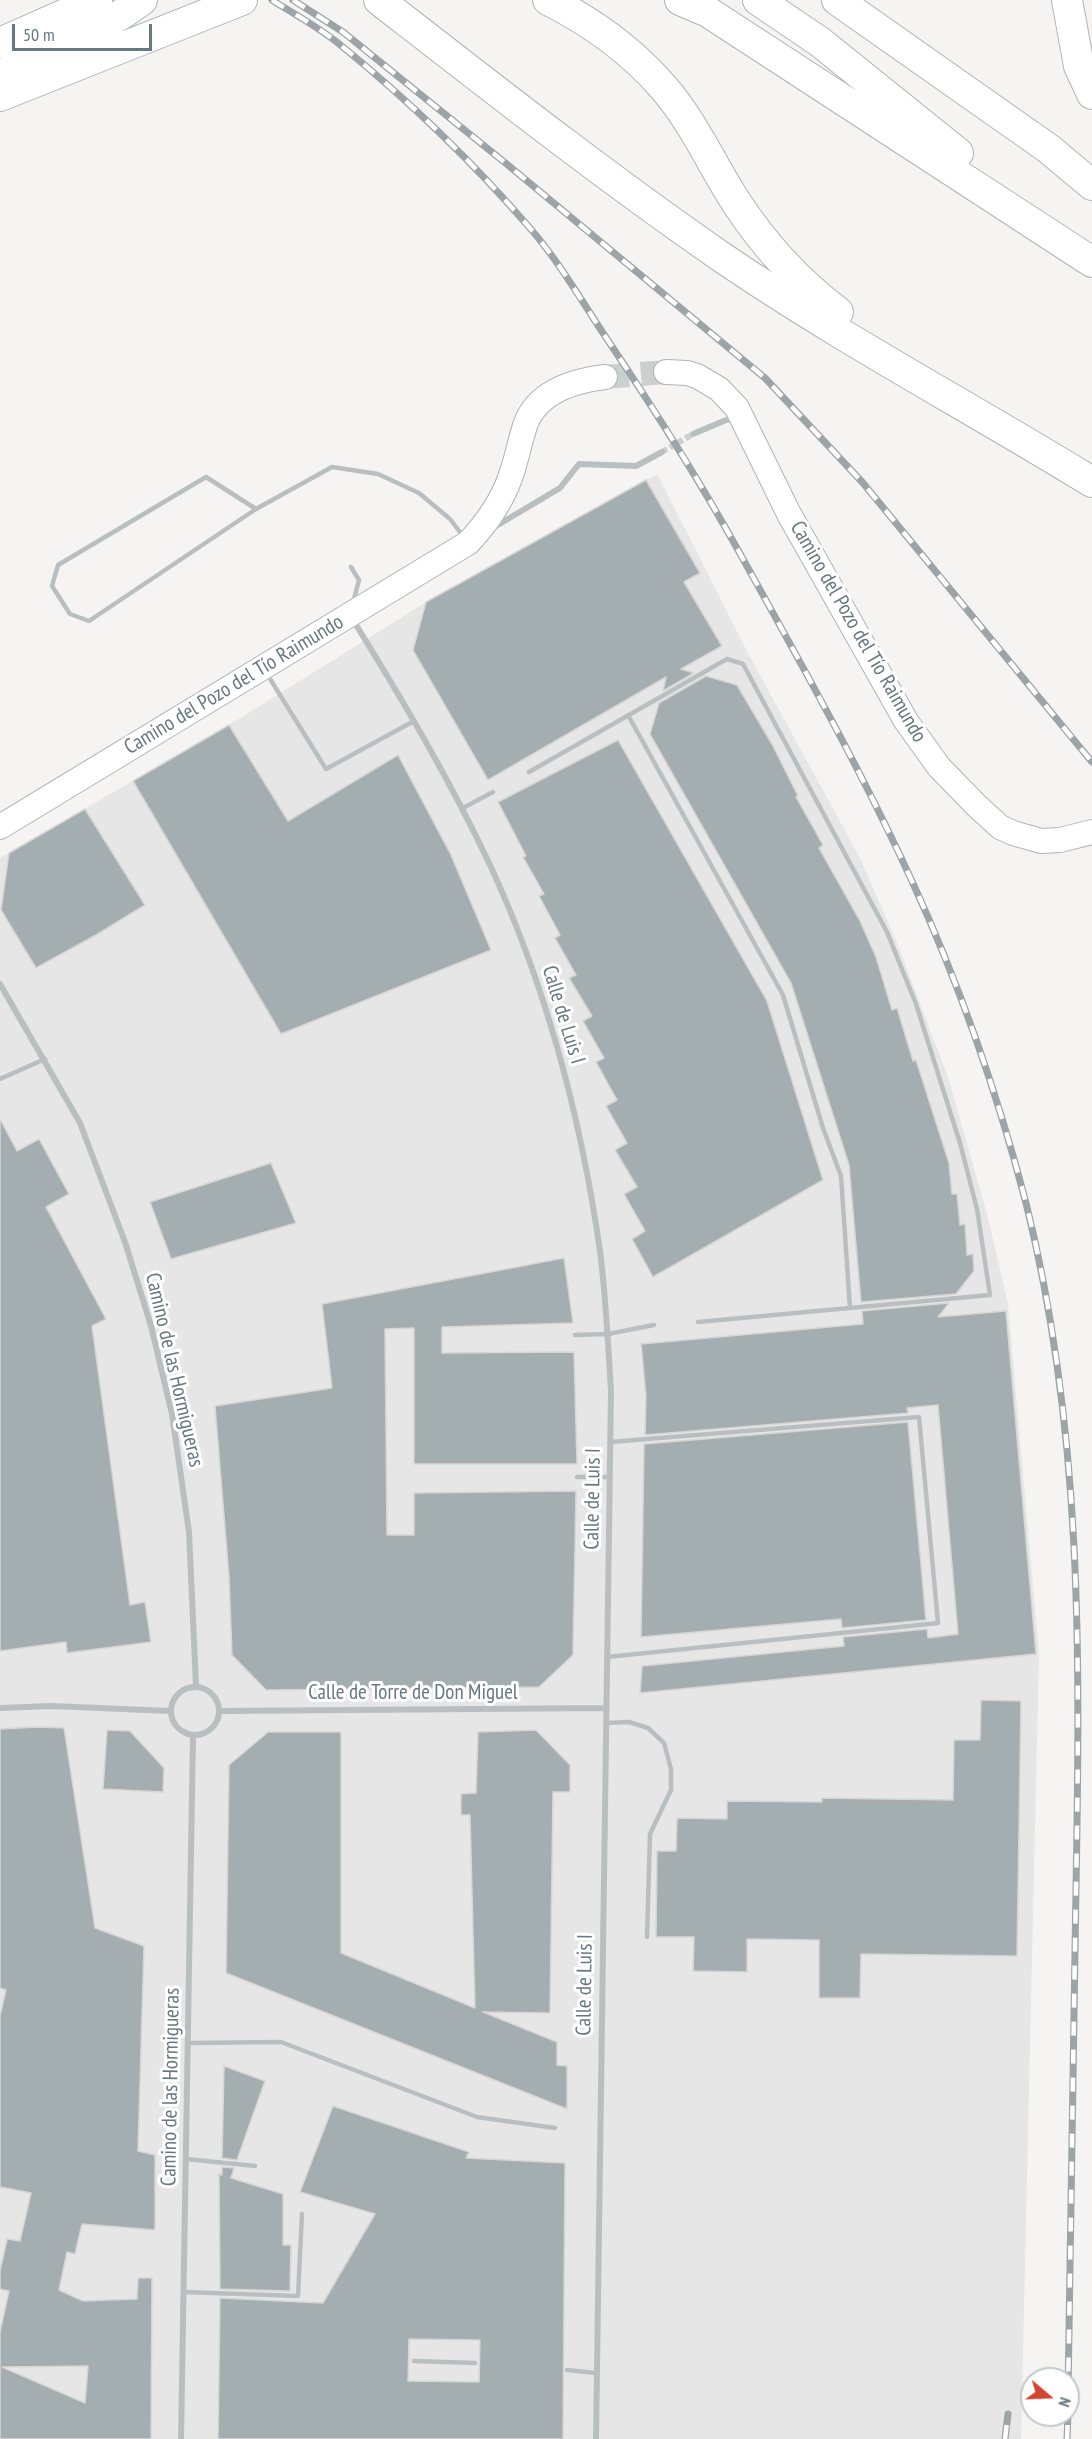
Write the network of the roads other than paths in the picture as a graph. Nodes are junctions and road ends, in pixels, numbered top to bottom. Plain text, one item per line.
1 (67, 0) edge
2 (97, 0) edge
3 (142, 0) edge
4 (201, 0) edge
5 (242, 0) edge
6 (379, 0) edge
7 (548, 0) edge
8 (680, 0) edge
9 (758, 0) edge
10 (837, 0) edge
11 (1067, 0) edge
12 (0, 43) edge
13 (101, 57) junction
14 (0, 75) edge
15 (1092, 94) edge
16 (0, 96) edge
17 (1092, 185) edge
18 (1092, 262) edge
19 (666, 372) tunnel mouth
20 (605, 377) tunnel mouth
21 (940, 391) junction
22 (743, 418) junction
23 (693, 434) tunnel mouth
24 (662, 452) tunnel mouth
25 (1092, 482) edge
26 (256, 509) junction
27 (468, 543) junction
28 (351, 567) dead end
29 (350, 614) junction
30 (262, 667) junction
31 (628, 715) junction
32 (414, 721) junction
33 (529, 772) dead end
34 (493, 792) dead end
35 (463, 808) junction
36 (0, 827) edge
37 (1092, 832) edge
38 (0, 984) edge
39 (45, 1059) junction
40 (0, 1079) edge
41 (850, 1308) junction
42 (698, 1322) dead end
43 (654, 1325) dead end
44 (608, 1334) junction
45 (575, 1335) dead end
46 (610, 1442) junction
47 (577, 1477) dead end
48 (610, 1477) junction
49 (607, 1657) junction
50 (195, 1686) junction
51 (0, 1708) edge
52 (606, 1708) junction
53 (170, 1711) junction
54 (220, 1711) junction
55 (606, 1722) junction
56 (193, 1735) junction
57 (647, 1937) dead end
58 (189, 2043) junction
59 (555, 2128) dead end
60 (186, 2159) junction
61 (255, 2166) dead end
62 (302, 2214) dead end
63 (184, 2292) junction
64 (414, 2361) dead end
65 (475, 2363) dead end
66 (567, 2370) dead end
67 (596, 2373) junction
68 (181, 2439) edge
69 (596, 2439) edge

1 - 12 highway
2 - 12 highway
3 - 14 highway
4 - 13 highway
5 - 13 highway
6 - 21 highway
7 - 21 highway
8 - 18 highway
9 - 18 highway
10 - 17 highway
11 - 15 highway
13 - 16 highway
19 - 22 street, Camino del Pozo del Tío Raimundo
20 - 27 street, Camino del Pozo del Tío Raimundo
21 - 25 highway
22 - 23 street
22 - 37 street, Camino del Pozo del Tío Raimundo
24 - 27 street, Camino del Pozo del Tío Raimundo
26 - 26 lane
26 - 27 lane
27 - 29 street, Camino del Pozo del Tío Raimundo
28 - 29 lane
29 - 30 street, Camino del Pozo del Tío Raimundo
29 - 32 street, Calle de Luis I
30 - 32 lane
30 - 36 street, Camino del Pozo del Tío Raimundo
31 - 33 lane
31 - 41 lane
31 - 41 lane
32 - 35 street, Calle de Luis I
34 - 35 lane
35 - 44 street, Calle de Luis I
38 - 39 street, Camino de las Hormigueras
39 - 40 lane
39 - 50 street, Camino de las Hormigueras
41 - 42 lane
43 - 44 lane
44 - 45 lane
44 - 46 street, Calle de Luis I
46 - 48 street, Calle de Luis I
46 - 49 lane
47 - 48 lane
48 - 49 street, Calle de Luis I
49 - 52 street, Calle de Luis I
50 - 53 street
50 - 54 street
51 - 53 street
52 - 54 street, Calle de Torre de Don Miguel
52 - 55 street, Calle de Luis I
53 - 56 street
54 - 56 street
55 - 57 lane
55 - 67 street, Calle de Luis I
56 - 58 street, Camino de las Hormigueras
58 - 59 lane
58 - 60 street, Camino de las Hormigueras
60 - 61 lane
60 - 63 street, Camino de las Hormigueras
62 - 63 lane
63 - 68 street, Camino de las Hormigueras
64 - 65 lane
66 - 67 lane
67 - 69 street, Calle de Luis I

